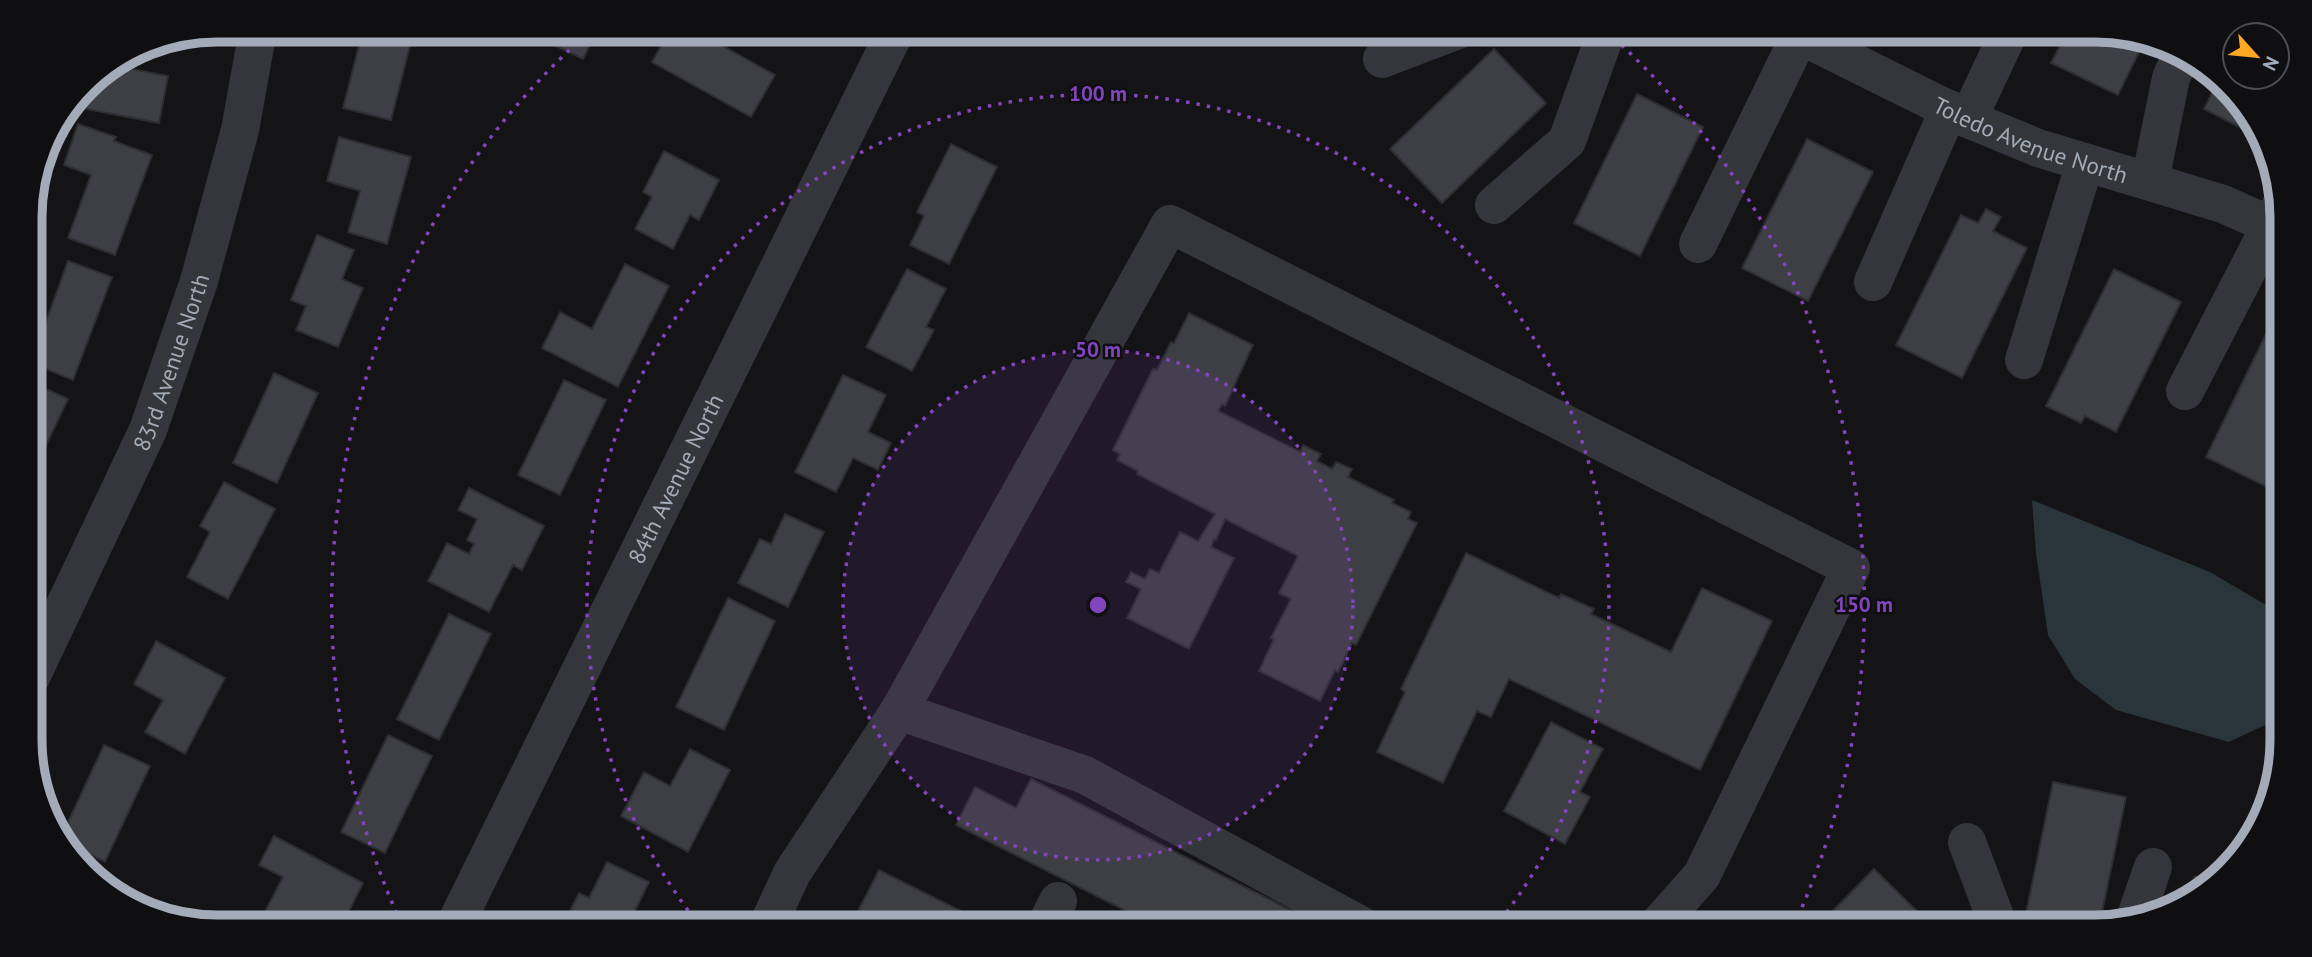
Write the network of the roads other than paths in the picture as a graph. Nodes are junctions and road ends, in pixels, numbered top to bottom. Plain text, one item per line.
1 (256, 42) edge
2 (884, 42) edge
3 (1425, 42) edge
4 (1603, 42) edge
5 (1806, 42) edge
6 (1823, 42) edge
7 (2003, 42) edge
8 (1382, 58) dead end
9 (2177, 62) edge
10 (1958, 114) junction
11 (2085, 163) junction
12 (2150, 181) junction
13 (1494, 205) dead end
14 (2270, 218) edge
15 (2270, 233) edge
16 (1698, 244) dead end
17 (1873, 282) dead end
18 (2024, 360) dead end
19 (2185, 391) dead end
20 (42, 655) edge
21 (899, 711) junction
22 (1967, 842) dead end
23 (2153, 867) dead end
24 (2138, 910) edge
25 (460, 915) edge
26 (772, 915) edge
27 (1342, 915) edge
28 (1667, 915) edge
29 (1994, 915) edge

1 - 20 street, 83rd Avenue North
2 - 25 street, 84th Avenue North
3 - 8 street
4 - 13 street
5 - 16 street
6 - 10 street, Toledo Avenue North
7 - 10 street
9 - 12 street
10 - 11 street, Toledo Avenue North
10 - 17 street
11 - 12 street, Toledo Avenue North
11 - 18 street
12 - 14 street, Toledo Avenue North
15 - 19 street
21 - 26 street
21 - 27 street
21 - 28 street
22 - 29 street
23 - 24 street

